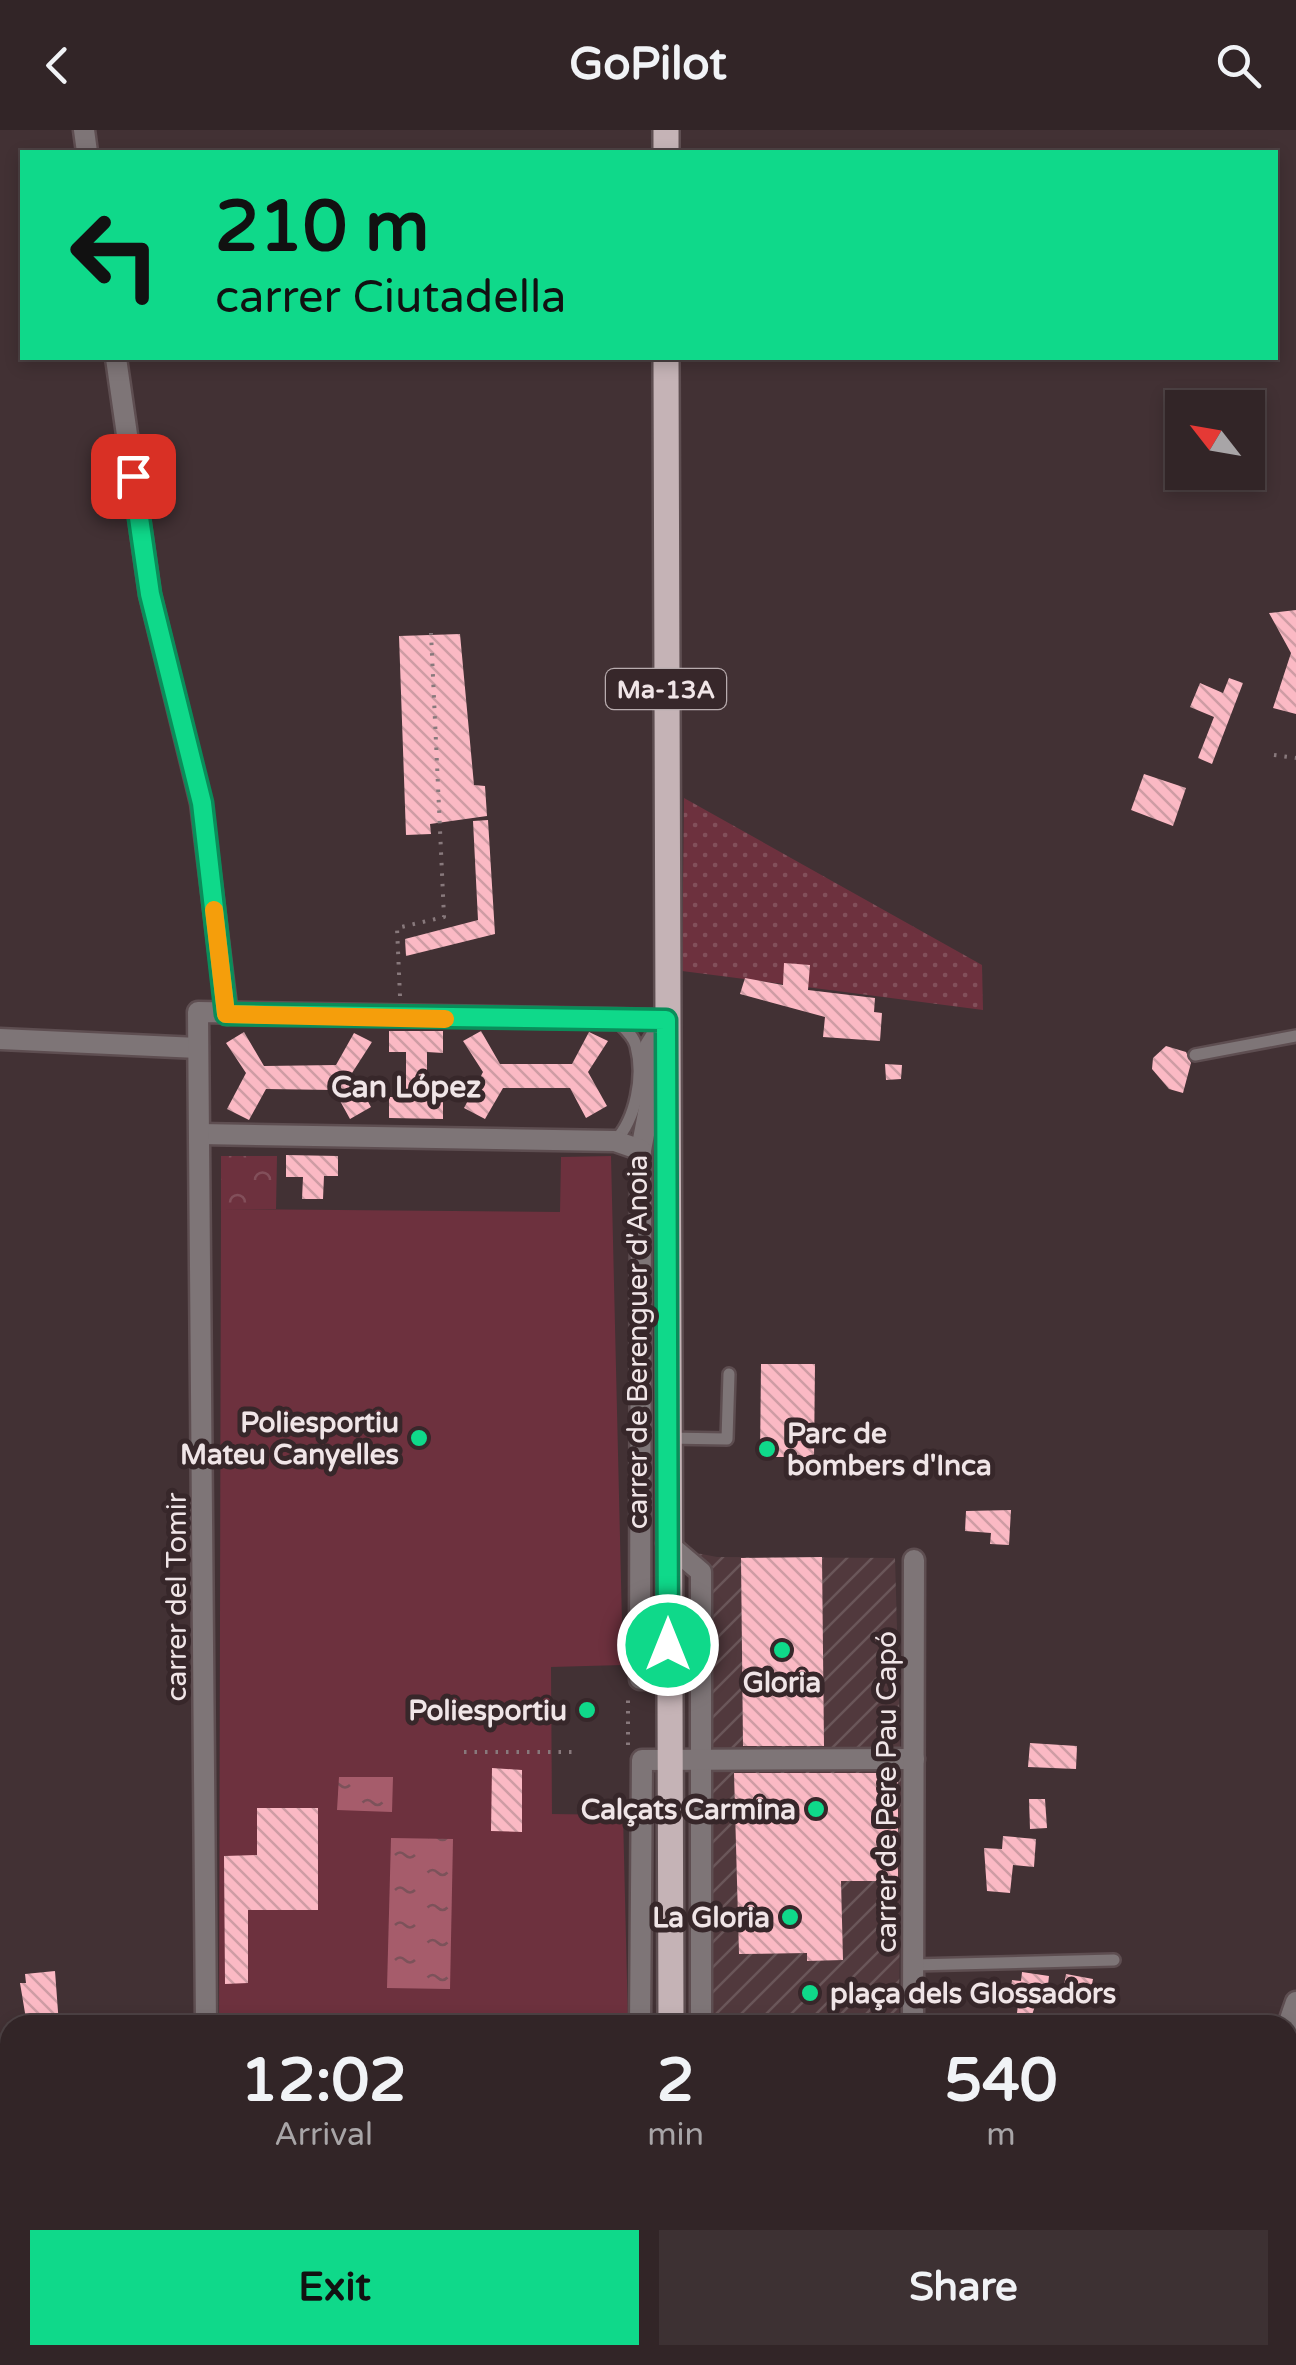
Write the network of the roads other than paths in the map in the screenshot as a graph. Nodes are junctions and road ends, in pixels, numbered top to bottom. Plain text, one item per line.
1 (116, 360) edge
2 (666, 360) edge
3 (226, 1014) junction
4 (616, 1020) junction
5 (666, 1020) junction
6 (1296, 1036) edge
7 (0, 1039) edge
8 (198, 1048) junction
9 (1195, 1055) dead end
10 (200, 1134) junction
11 (616, 1141) junction
12 (641, 1150) junction
13 (729, 1374) dead end
14 (667, 1438) junction
15 (667, 1543) junction
16 (914, 1560) dead end
17 (668, 1679) junction
18 (702, 1758) junction
19 (914, 1759) junction
20 (669, 1760) junction
21 (1114, 1960) dead end
22 (913, 1965) junction
23 (206, 2015) edge
24 (640, 2015) edge
25 (671, 2015) edge
26 (701, 2015) edge
27 (913, 2015) edge

1 - 3 street
2 - 5 main road, Ma-13A
3 - 4 street
3 - 8 street
4 - 5 street
4 - 11 lane
5 - 12 street
5 - 14 main road, carrer de Berenguer d'Anoia
6 - 9 lane
7 - 8 street
8 - 10 street, carrer del Tomir
10 - 11 street
10 - 23 street, carrer del Tomir
11 - 12 street
12 - 17 street
13 - 14 lane
14 - 15 main road, carrer de Berenguer d'Anoia
15 - 17 main road, carrer de Berenguer d'Anoia
15 - 18 street
16 - 19 street, carrer de Pere Pau Capó
17 - 20 main road, carrer de Berenguer d'Anoia
18 - 19 street
18 - 20 street
18 - 26 street
19 - 22 street, carrer de Pere Pau Capó
20 - 24 street
20 - 25 main road, carrer de Berenguer d'Anoia
21 - 22 lane
22 - 27 street, carrer de Pere Pau Capó

